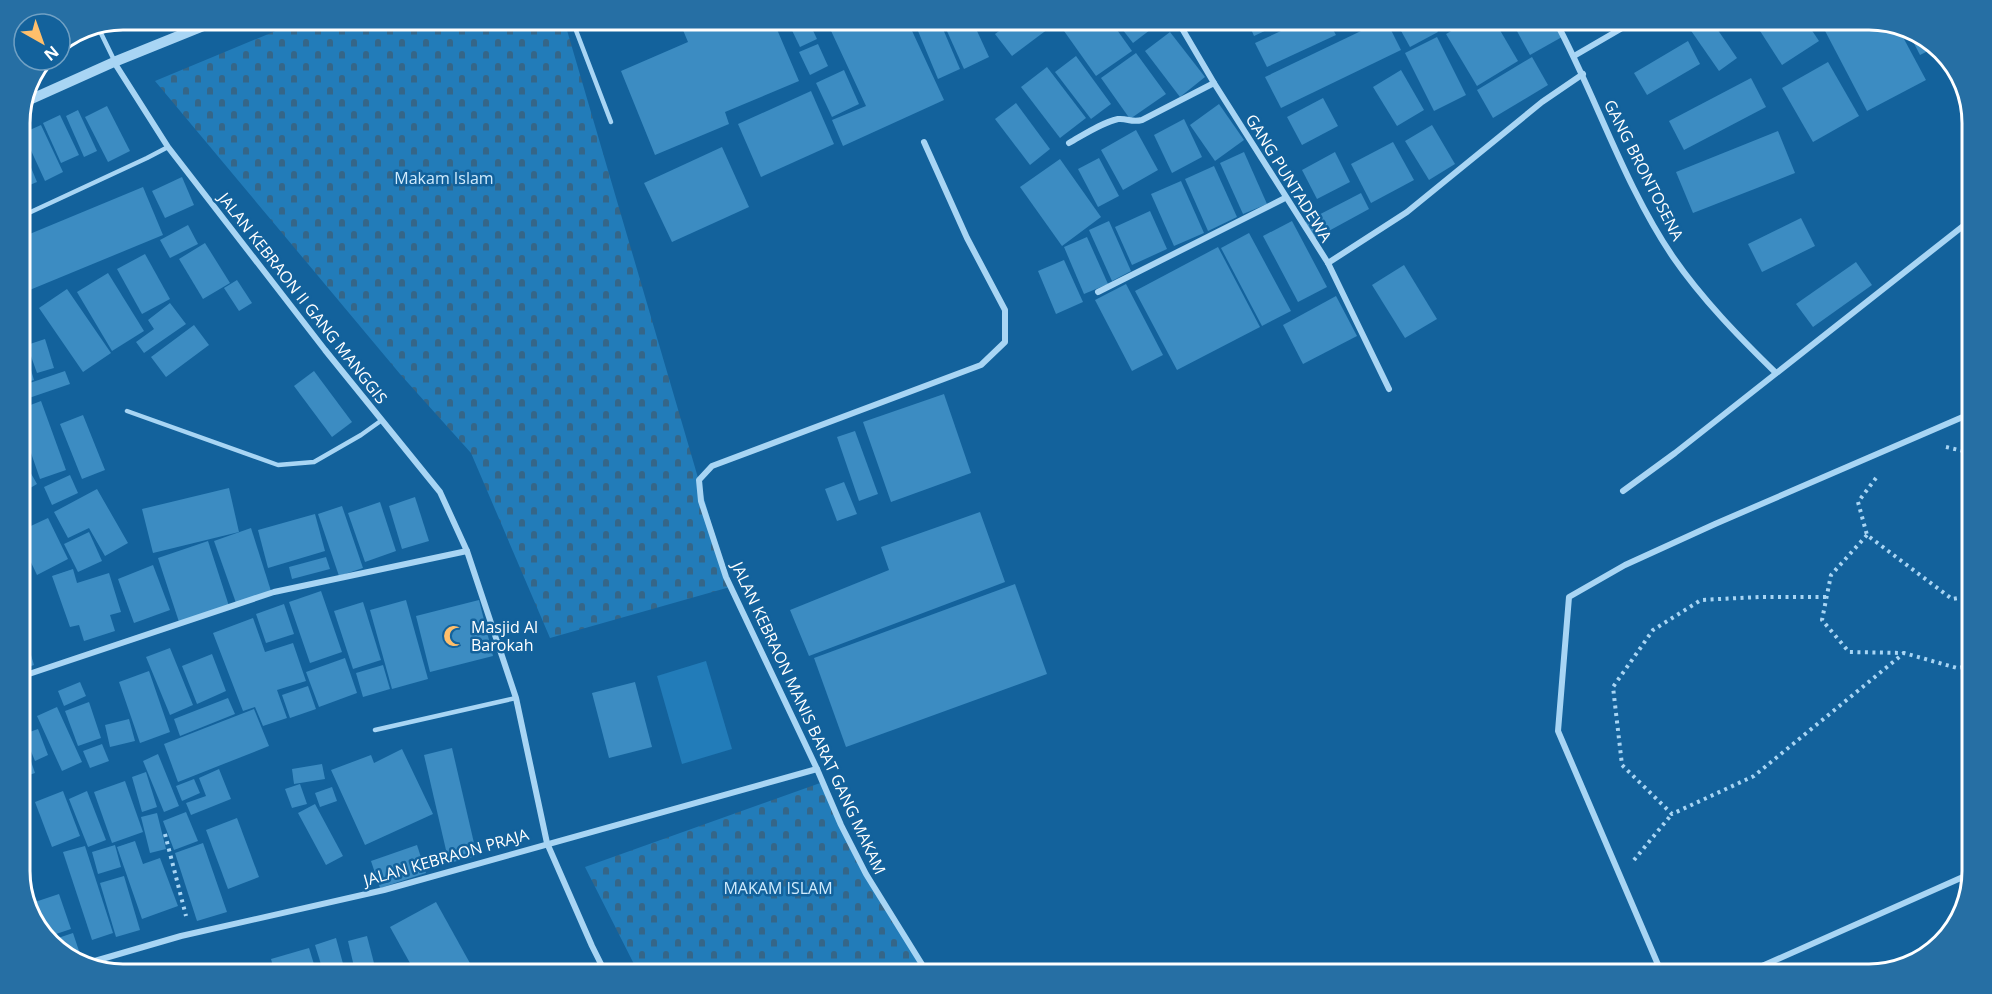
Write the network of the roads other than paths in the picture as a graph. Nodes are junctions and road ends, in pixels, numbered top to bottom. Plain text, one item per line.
1 (193, 30) edge
2 (576, 30) edge
3 (1183, 30) edge
4 (1560, 30) edge
5 (1619, 30) edge
6 (101, 33) edge
7 (1574, 56) junction
8 (114, 62) junction
9 (1582, 74) junction
10 (1214, 83) junction
11 (33, 98) edge
12 (611, 122) dead end
13 (924, 142) dead end
14 (1069, 143) dead end
15 (168, 147) junction
16 (1285, 198) junction
17 (30, 212) edge
18 (1962, 227) edge
19 (1328, 263) junction
20 (1098, 292) dead end
21 (1776, 372) junction
22 (1389, 389) dead end
23 (127, 411) dead end
24 (1962, 417) edge
25 (382, 420) junction
26 (1623, 491) dead end
27 (467, 551) junction
28 (30, 674) edge
29 (516, 698) junction
30 (375, 730) dead end
31 (817, 768) junction
32 (548, 843) junction
33 (1961, 878) edge
34 (98, 960) edge
35 (601, 964) edge
36 (921, 964) edge
37 (1657, 964) edge
38 (1768, 964) edge

1 - 8 street
2 - 12 lane
3 - 10 street, GANG PUNTADEWA
4 - 7 street, GANG BRONTOSENA
5 - 7 street
6 - 8 lane
7 - 9 street, GANG BRONTOSENA
8 - 11 street
8 - 15 street, JALAN KEBRAON II GANG MANGGIS
9 - 19 street, GANG PUNTADEWA
9 - 21 street, GANG BRONTOSENA
10 - 14 street
10 - 16 street, GANG PUNTADEWA
13 - 31 street, JALAN KEBRAON MANIS BARAT GANG MAKAM
15 - 17 lane
15 - 25 street, JALAN KEBRAON II GANG MANGGIS
16 - 19 street, GANG PUNTADEWA
16 - 20 street
18 - 21 street
19 - 22 street
21 - 26 street
23 - 25 lane
24 - 37 street
25 - 27 street, JALAN KEBRAON II GANG MANGGIS
27 - 28 street
27 - 29 street, JALAN KEBRAON II GANG MANGGIS
29 - 30 lane
29 - 32 street, JALAN KEBRAON II GANG MANGGIS
31 - 32 street, JALAN KEBRAON PRAJA
31 - 36 street, JALAN KEBRAON MANIS BARAT GANG MAKAM
32 - 34 street, JALAN KEBRAON PRAJA
32 - 35 street, JALAN KEBRAON II GANG MANGGIS
33 - 38 street

